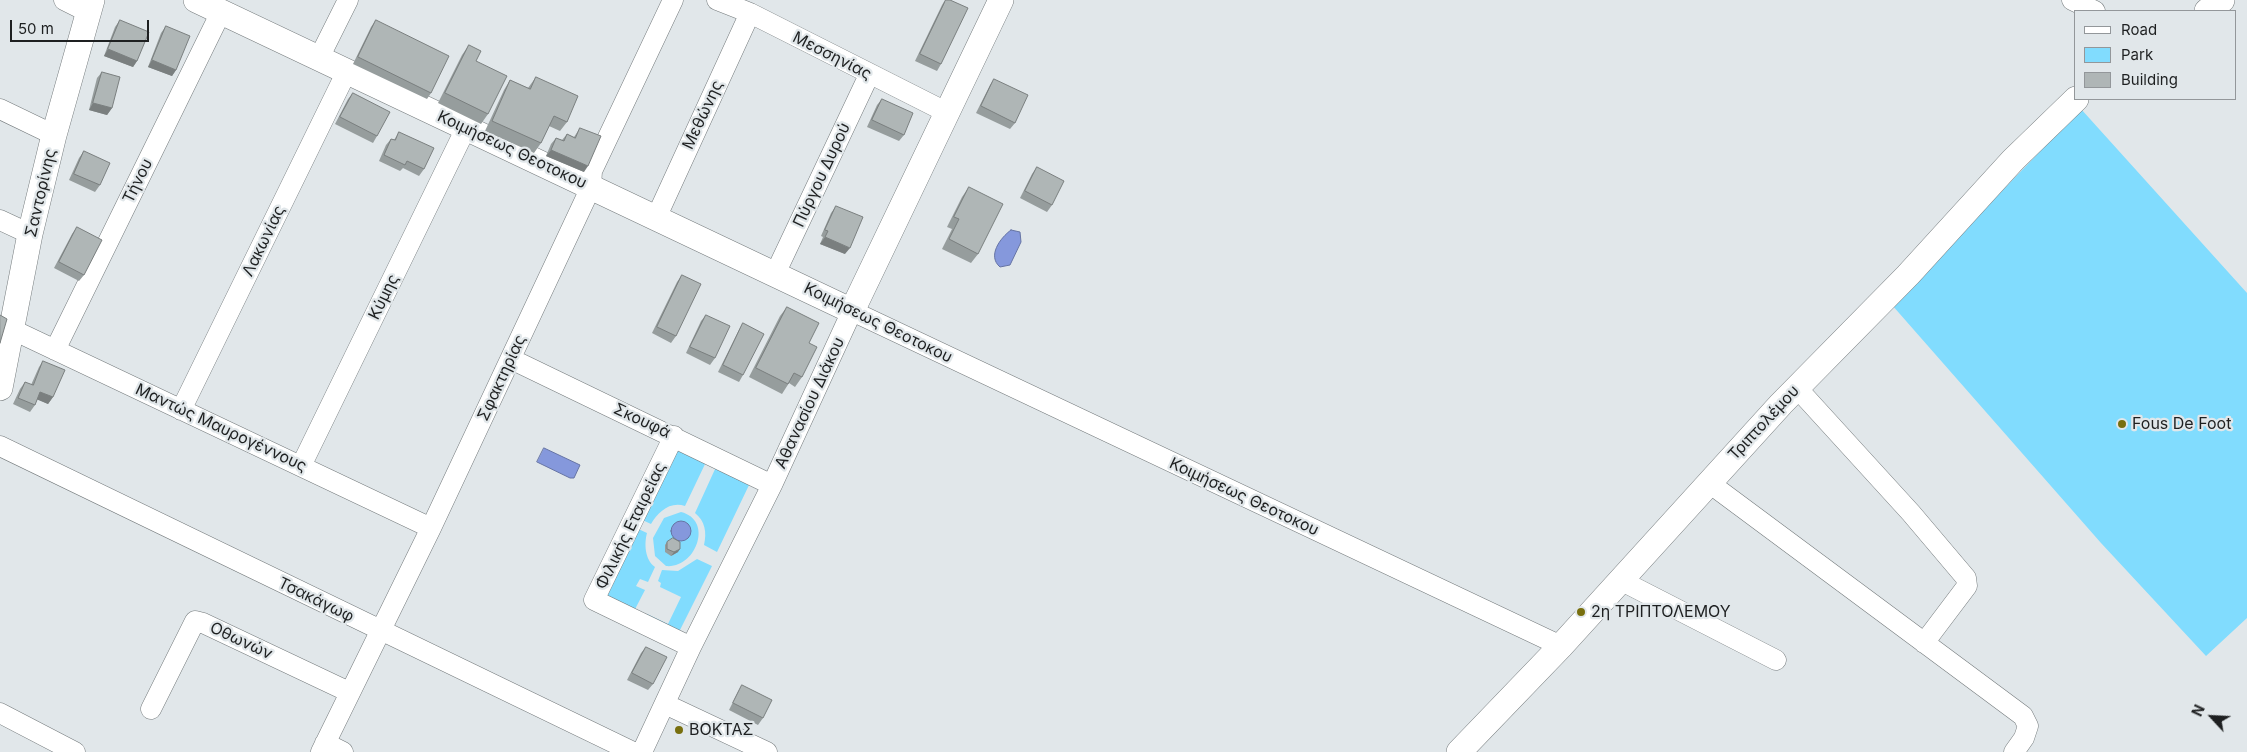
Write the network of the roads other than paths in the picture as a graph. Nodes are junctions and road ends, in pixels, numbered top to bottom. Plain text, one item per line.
1 (64, 0) edge
2 (196, 0) edge
3 (348, 0) edge
4 (673, 0) edge
5 (1001, 0) edge
6 (2072, 0) edge
7 (2222, 0) edge
8 (720, 1) edge
9 (90, 6) edge
10 (2093, 10) edge
11 (2208, 10) edge
12 (221, 12) junction
13 (750, 13) junction
14 (319, 58) junction
15 (347, 72) junction
16 (869, 75) junction
17 (2075, 100) edge
18 (0, 109) edge
19 (946, 112) junction
20 (9, 120) edge
21 (466, 128) junction
22 (54, 135) junction
23 (592, 187) junction
24 (656, 218) junction
25 (0, 220) edge
26 (30, 234) junction
27 (775, 274) junction
28 (852, 311) junction
29 (11, 329) junction
30 (55, 350) junction
31 (512, 360) junction
32 (1, 382) edge
33 (1797, 388) junction
34 (182, 410) junction
35 (674, 436) junction
36 (0, 446) edge
37 (301, 466) junction
38 (1708, 482) junction
39 (772, 485) junction
40 (431, 528) junction
41 (1620, 580) junction
42 (379, 631) junction
43 (1924, 643) junction
44 (1561, 646) junction
45 (691, 648) junction
46 (1776, 660) dead end
47 (349, 692) junction
48 (665, 704) junction
49 (151, 709) dead end
50 (0, 713) edge
51 (323, 747) edge
52 (75, 752) edge
53 (343, 752) edge
54 (633, 752) edge
55 (642, 752) edge
56 (767, 752) edge
57 (1459, 752) edge
58 (2014, 752) edge

1 - 9 street
2 - 12 street, Κοιμήσεως Θεοτοκου
3 - 14 street
4 - 23 street, Σφακτηρίας
5 - 19 street, Αθανασίου Διάκου
6 - 10 street
7 - 11 street
8 - 13 street, Μεσσηνίας
9 - 22 street, Σαντορίνης
12 - 14 street, Κοιμήσεως Θεοτοκου
12 - 30 street, Τήνου
13 - 16 street, Μεσσηνίας
13 - 24 street, Μεθώνης
14 - 15 street, Κοιμήσεως Θεοτοκου
15 - 21 street, Κοιμήσεως Θεοτοκου
15 - 34 street, Λακωνίας
16 - 19 street, Μεσσηνίας
16 - 27 street, Πύργου Δυρού
17 - 33 street, Τριπτολέμου
18 - 20 street
19 - 28 street, Αθανασίου Διάκου
20 - 22 street
21 - 23 street, Κοιμήσεως Θεοτοκου
21 - 37 street, Κύμης
22 - 26 street, Σαντορίνης
23 - 24 street, Κοιμήσεως Θεοτοκου
23 - 31 street, Σφακτηρίας
24 - 27 street, Κοιμήσεως Θεοτοκου
25 - 26 street
26 - 29 street, Σαντορίνης
27 - 28 street, Κοιμήσεως Θεοτοκου
28 - 39 street, Αθανασίου Διάκου
28 - 44 street, Κοιμήσεως Θεοτοκου
29 - 30 street, Μαντώς Μαυρογέννους
29 - 32 street, Σαντορίνης
30 - 34 street, Μαντώς Μαυρογέννους
31 - 35 street, Σκουφά
31 - 40 street, Σφακτηρίας
33 - 38 street, Τριπτολέμου
33 - 43 street
34 - 37 street, Μαντώς Μαυρογέννους
35 - 39 street, Σκουφά
35 - 45 street, Φιλικής Εταιρείας
36 - 42 street, Τσακάγωφ
37 - 40 street, Μαντώς Μαυρογέννους
38 - 41 street, Τριπτολέμου
38 - 43 street
39 - 45 street, Αθανασίου Διάκου
40 - 42 street, Σφακτηρίας
41 - 44 street, Τριπτολέμου
41 - 46 street
42 - 47 street, Σφακτηρίας
42 - 54 street, Τσακάγωφ
43 - 58 street
44 - 57 street, Τριπτολέμου
45 - 48 street, Αθανασίου Διάκου
47 - 49 street, Οθωνών
47 - 51 street, Σφακτηρίας
48 - 55 street, Αθανασίου Διάκου
48 - 56 street
50 - 52 street
51 - 53 street

